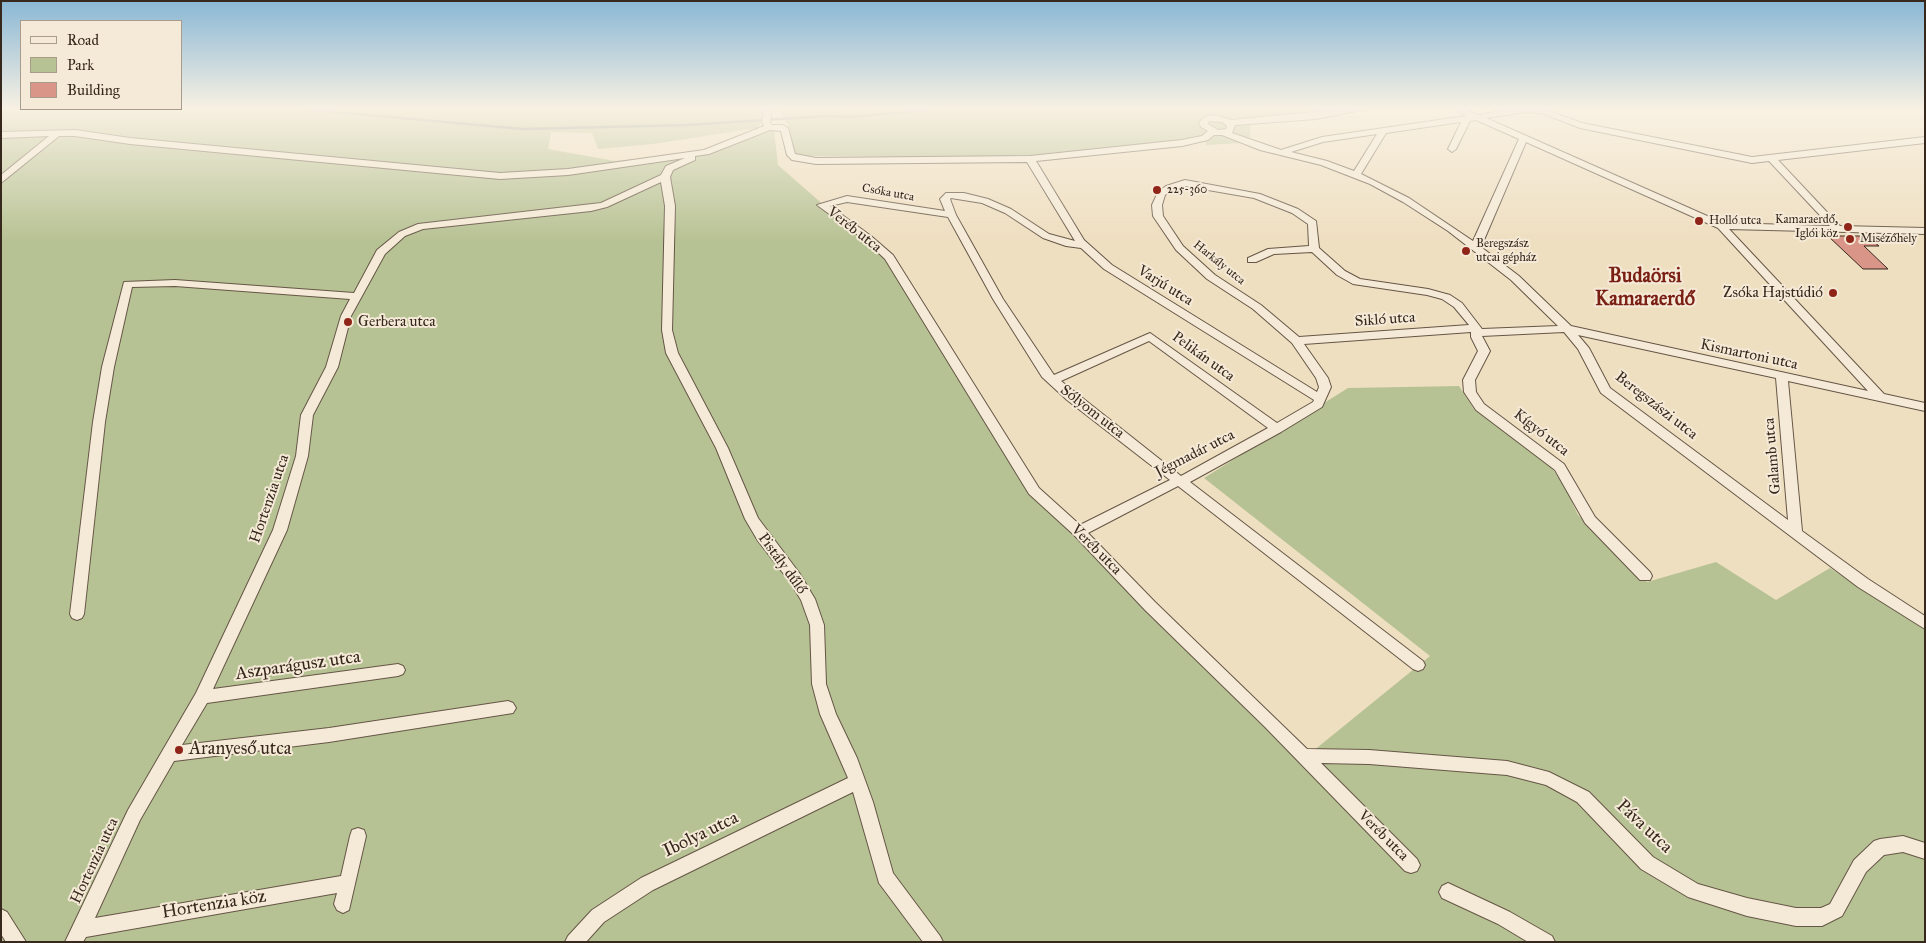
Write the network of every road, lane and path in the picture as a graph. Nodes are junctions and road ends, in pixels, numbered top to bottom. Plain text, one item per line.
1 (34, 153) edge
2 (262, 153) edge
3 (697, 153) edge
4 (704, 153) edge
5 (792, 153) edge
6 (1087, 153) edge
7 (1288, 153) edge
8 (1370, 153) edge
9 (1517, 153) edge
10 (1555, 153) edge
11 (1713, 153) edge
12 (1820, 153) edge
13 (669, 156) junction
14 (1030, 159) junction
15 (1772, 159) junction
16 (674, 165) junction
17 (1356, 175) junction
18 (665, 177) junction
19 (1, 180) edge
20 (822, 205) joint
21 (951, 214) junction
22 (1722, 226) junction
23 (1837, 228) junction
24 (1925, 231) edge
25 (1082, 245) junction
26 (1476, 247) junction
27 (1314, 249) junction
28 (1252, 260) dead end
29 (356, 296) junction
30 (1567, 330) junction
31 (1477, 331) junction
32 (1296, 341) junction
33 (1782, 377) junction
34 (1053, 380) junction
35 (1321, 399) junction
36 (1882, 399) junction
37 (1925, 407) edge
38 (1277, 429) junction
39 (1181, 480) junction
40 (1079, 532) junction
41 (1796, 532) junction
42 (1645, 576) dead end
43 (77, 614) dead end
44 (1925, 623) edge
45 (1418, 665) dead end
46 (398, 670) dead end
47 (202, 697) junction
48 (508, 708) dead end
49 (170, 754) junction
50 (1304, 756) junction
51 (857, 782) junction
52 (358, 836) dead end
53 (1925, 851) edge
54 (1411, 865) dead end
55 (348, 883) junction
56 (1448, 892) dead end
57 (343, 904) dead end
58 (1, 918) edge
59 (77, 935) edge
60 (16, 942) edge
61 (574, 942) edge
62 (934, 942) edge
63 (1546, 942) edge

1 - 19 street
2 - 13 street
3 - 13 street
4 - 16 street
5 - 14 street
6 - 14 street
7 - 17 street, Beregszászi utca
8 - 17 street
9 - 26 street
10 - 22 street
11 - 15 street
12 - 15 street
13 - 16 street
14 - 25 street, Varjú utca
15 - 23 street
16 - 18 street, Hortenzia utca
17 - 26 street, Beregszászi utca
18 - 29 street, Hortenzia utca
18 - 51 street, Pistály dűlő
20 - 21 street, Csóka utca
20 - 40 street, Veréb utca
21 - 25 street
21 - 34 street, Sólyom utca
22 - 23 street
22 - 36 street
23 - 24 street
25 - 35 street, Varjú utca
26 - 30 street, Beregszászi utca
27 - 28 street, Harkály utca
27 - 31 street
27 - 32 street, Harkály utca
29 - 43 street
29 - 47 street, Hortenzia utca
30 - 31 street
30 - 33 street, Kismartoni utca
30 - 41 street, Beregszászi utca
31 - 32 street, Sikló utca
31 - 42 street, Kígyó utca
32 - 35 street
33 - 36 street, Kismartoni utca
33 - 41 street, Galamb utca
34 - 38 street, Pelikán utca
34 - 39 street, Sólyom utca
35 - 38 street, Jégmadár utca
36 - 37 street, Kismartoni utca
38 - 39 street, Jégmadár utca
39 - 40 street, Jégmadár utca
39 - 45 street, Sólyom utca
40 - 50 street, Veréb utca
41 - 44 street, Beregszászi utca
46 - 47 street, Aszparágusz utca
47 - 49 street, Hortenzia utca
48 - 49 street
49 - 59 street, Hortenzia utca
50 - 53 street, Páva utca
50 - 54 street, Veréb utca
51 - 61 street, Ibolya utca
51 - 62 street, Pistály dűlő
52 - 55 street
55 - 57 street
55 - 59 street, Hortenzia köz
56 - 63 street
58 - 60 street

